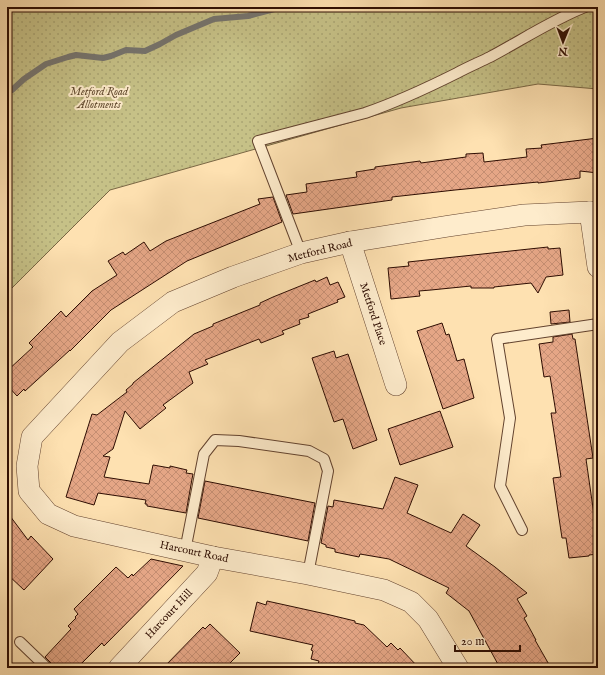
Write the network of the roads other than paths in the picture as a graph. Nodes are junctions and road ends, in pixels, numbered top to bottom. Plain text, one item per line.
1 (585, 7) edge
2 (594, 212) edge
3 (350, 242) junction
4 (301, 253) junction
5 (598, 267) edge
6 (598, 324) edge
7 (80, 386) joint
8 (396, 386) dead end
9 (522, 530) dead end
10 (185, 551) junction
11 (213, 557) junction
12 (308, 574) junction
13 (20, 642) dead end
14 (455, 667) edge
15 (47, 668) edge
16 (119, 668) edge

1 - 4 lane
2 - 3 street, Metford Road
2 - 5 street
3 - 4 street, Metford Road
3 - 8 street, Metford Place
4 - 7 street, Metford Road
6 - 9 lane
7 - 10 street, Harcourt Road
10 - 11 street, Harcourt Road
10 - 12 lane
11 - 12 street, Harcourt Road
11 - 16 street, Harcourt Hill
12 - 14 street, Harcourt Road
13 - 15 lane

